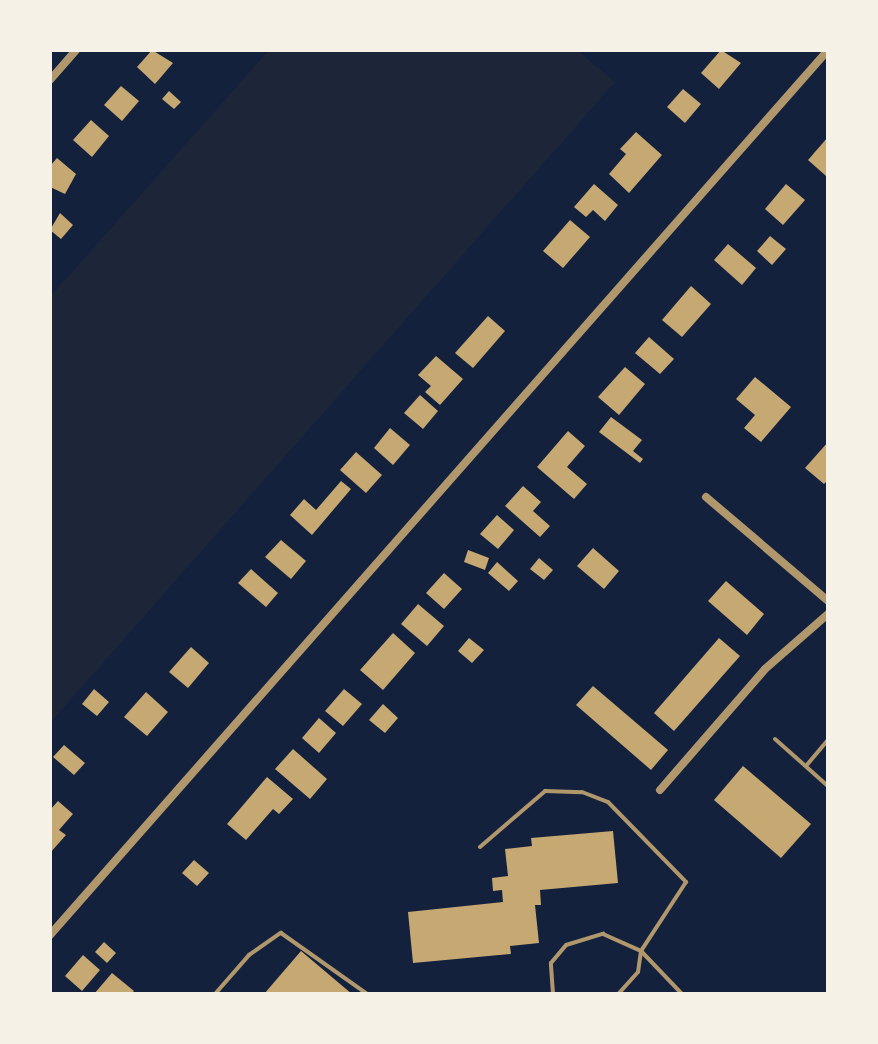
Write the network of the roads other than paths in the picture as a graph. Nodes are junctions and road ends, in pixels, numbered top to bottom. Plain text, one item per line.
1 (76, 50) edge
2 (828, 50) edge
3 (50, 80) edge
4 (706, 496) dead end
5 (828, 601) edge
6 (828, 614) edge
7 (775, 739) dead end
8 (828, 740) edge
9 (806, 766) junction
10 (828, 786) edge
11 (660, 790) dead end
12 (480, 847) dead end
13 (50, 935) edge
14 (642, 951) junction
15 (215, 994) edge
16 (366, 994) edge
17 (554, 994) edge
18 (618, 994) edge
19 (682, 994) edge

1 - 3 street
2 - 13 street
4 - 5 street
6 - 11 street
7 - 9 lane
8 - 9 lane
9 - 10 lane
12 - 14 lane
14 - 17 lane
14 - 18 lane
14 - 19 lane
15 - 16 lane

